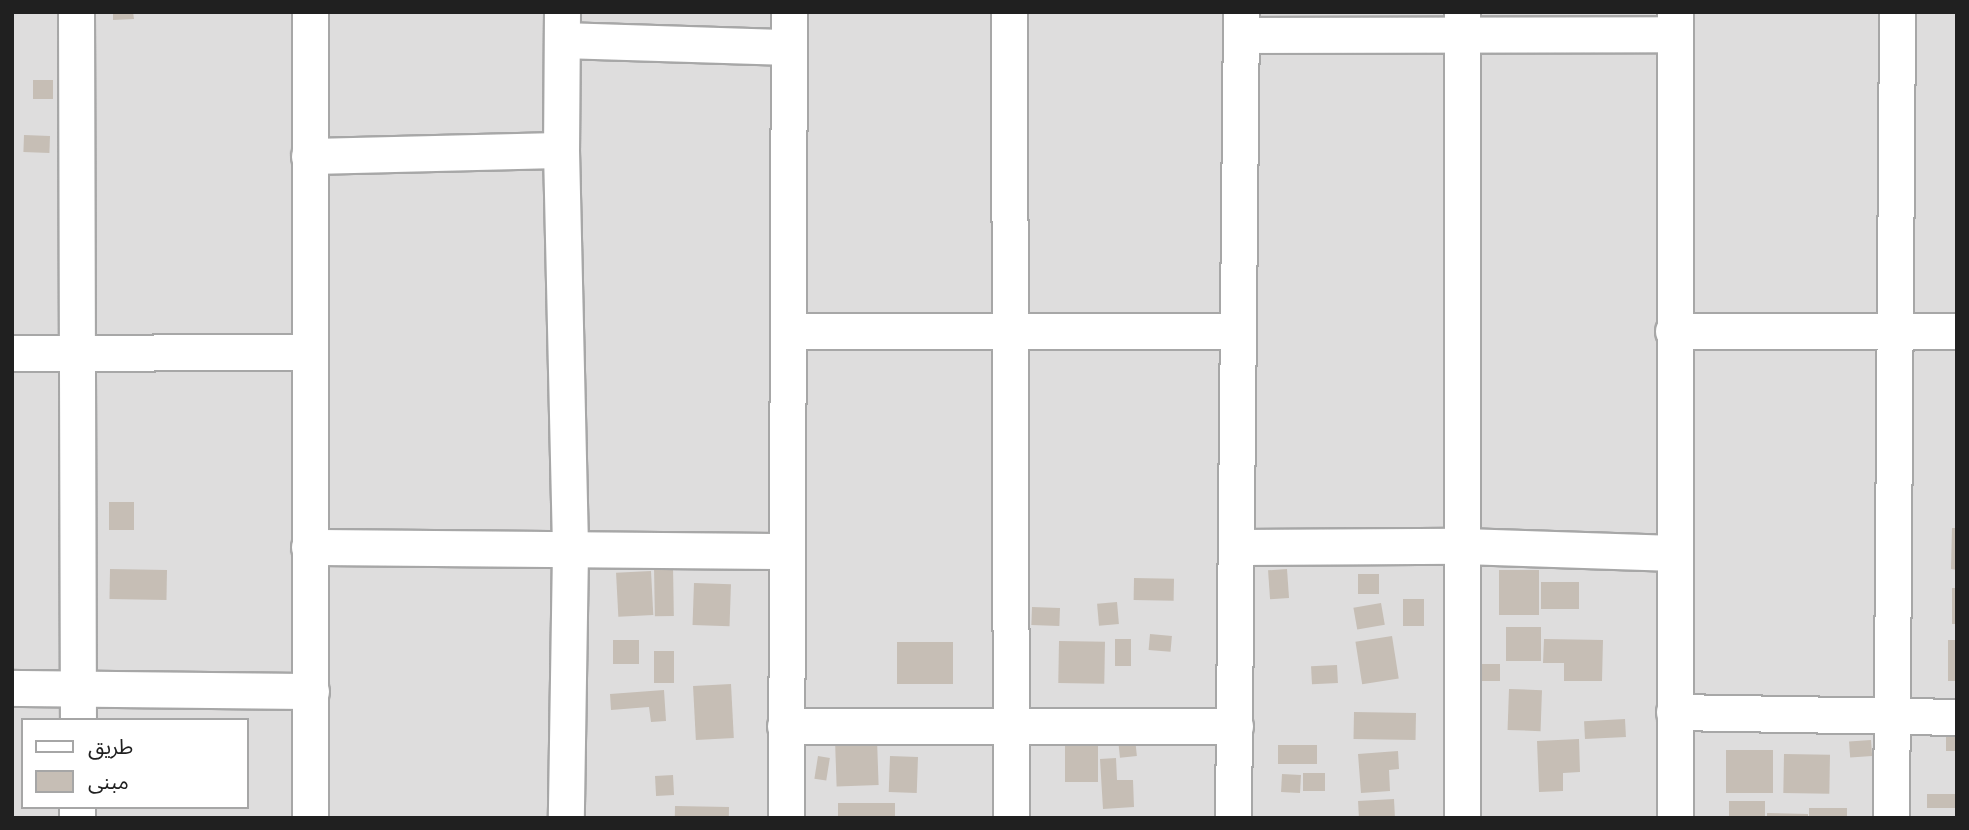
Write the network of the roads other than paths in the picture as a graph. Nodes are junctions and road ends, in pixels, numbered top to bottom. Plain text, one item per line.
1 (76, 12) edge
2 (310, 12) edge
3 (789, 12) edge
4 (1009, 12) edge
5 (1897, 12) edge
6 (1675, 23) edge
7 (1242, 24) edge
8 (1462, 25) edge
9 (563, 26) edge
10 (788, 47) junction
11 (561, 150) junction
12 (309, 156) junction
13 (1010, 330) junction
14 (1898, 330) junction
15 (789, 331) junction
16 (1235, 331) junction
17 (1673, 331) junction
18 (1957, 331) edge
19 (309, 352) junction
20 (12, 353) edge
21 (79, 354) junction
22 (1463, 546) junction
23 (309, 547) junction
24 (1238, 547) junction
25 (570, 551) junction
26 (786, 551) junction
27 (1675, 553) junction
28 (12, 688) edge
29 (311, 691) junction
30 (78, 704) edge
31 (1674, 712) junction
32 (1889, 716) junction
33 (1957, 717) edge
34 (1011, 724) junction
35 (785, 726) junction
36 (1235, 726) junction
37 (310, 818) edge
38 (566, 818) edge
39 (786, 818) edge
40 (1011, 818) edge
41 (1233, 818) edge
42 (1462, 818) edge
43 (1675, 818) edge
44 (1891, 818) edge

1 - 21 street
2 - 12 street
3 - 10 street
4 - 13 street
5 - 14 street
6 - 8 street
6 - 17 street
7 - 8 street
7 - 16 street
8 - 22 street
9 - 10 street
9 - 11 street
10 - 15 street
11 - 12 street
11 - 25 street
12 - 19 street
13 - 15 street
13 - 16 street
13 - 34 street
14 - 17 street
14 - 18 street
14 - 32 street
15 - 26 street
16 - 24 street
17 - 27 street
19 - 21 street
19 - 23 street
20 - 21 street
21 - 30 street
22 - 24 street
22 - 27 street
22 - 42 street
23 - 25 street
23 - 29 street
24 - 36 street
25 - 26 street
25 - 38 street
26 - 35 street
27 - 31 street
28 - 30 street
29 - 30 street
29 - 37 street
31 - 32 street
31 - 43 street
32 - 33 street
32 - 44 street
34 - 35 street
34 - 36 street
34 - 40 street
35 - 39 street
36 - 41 street

